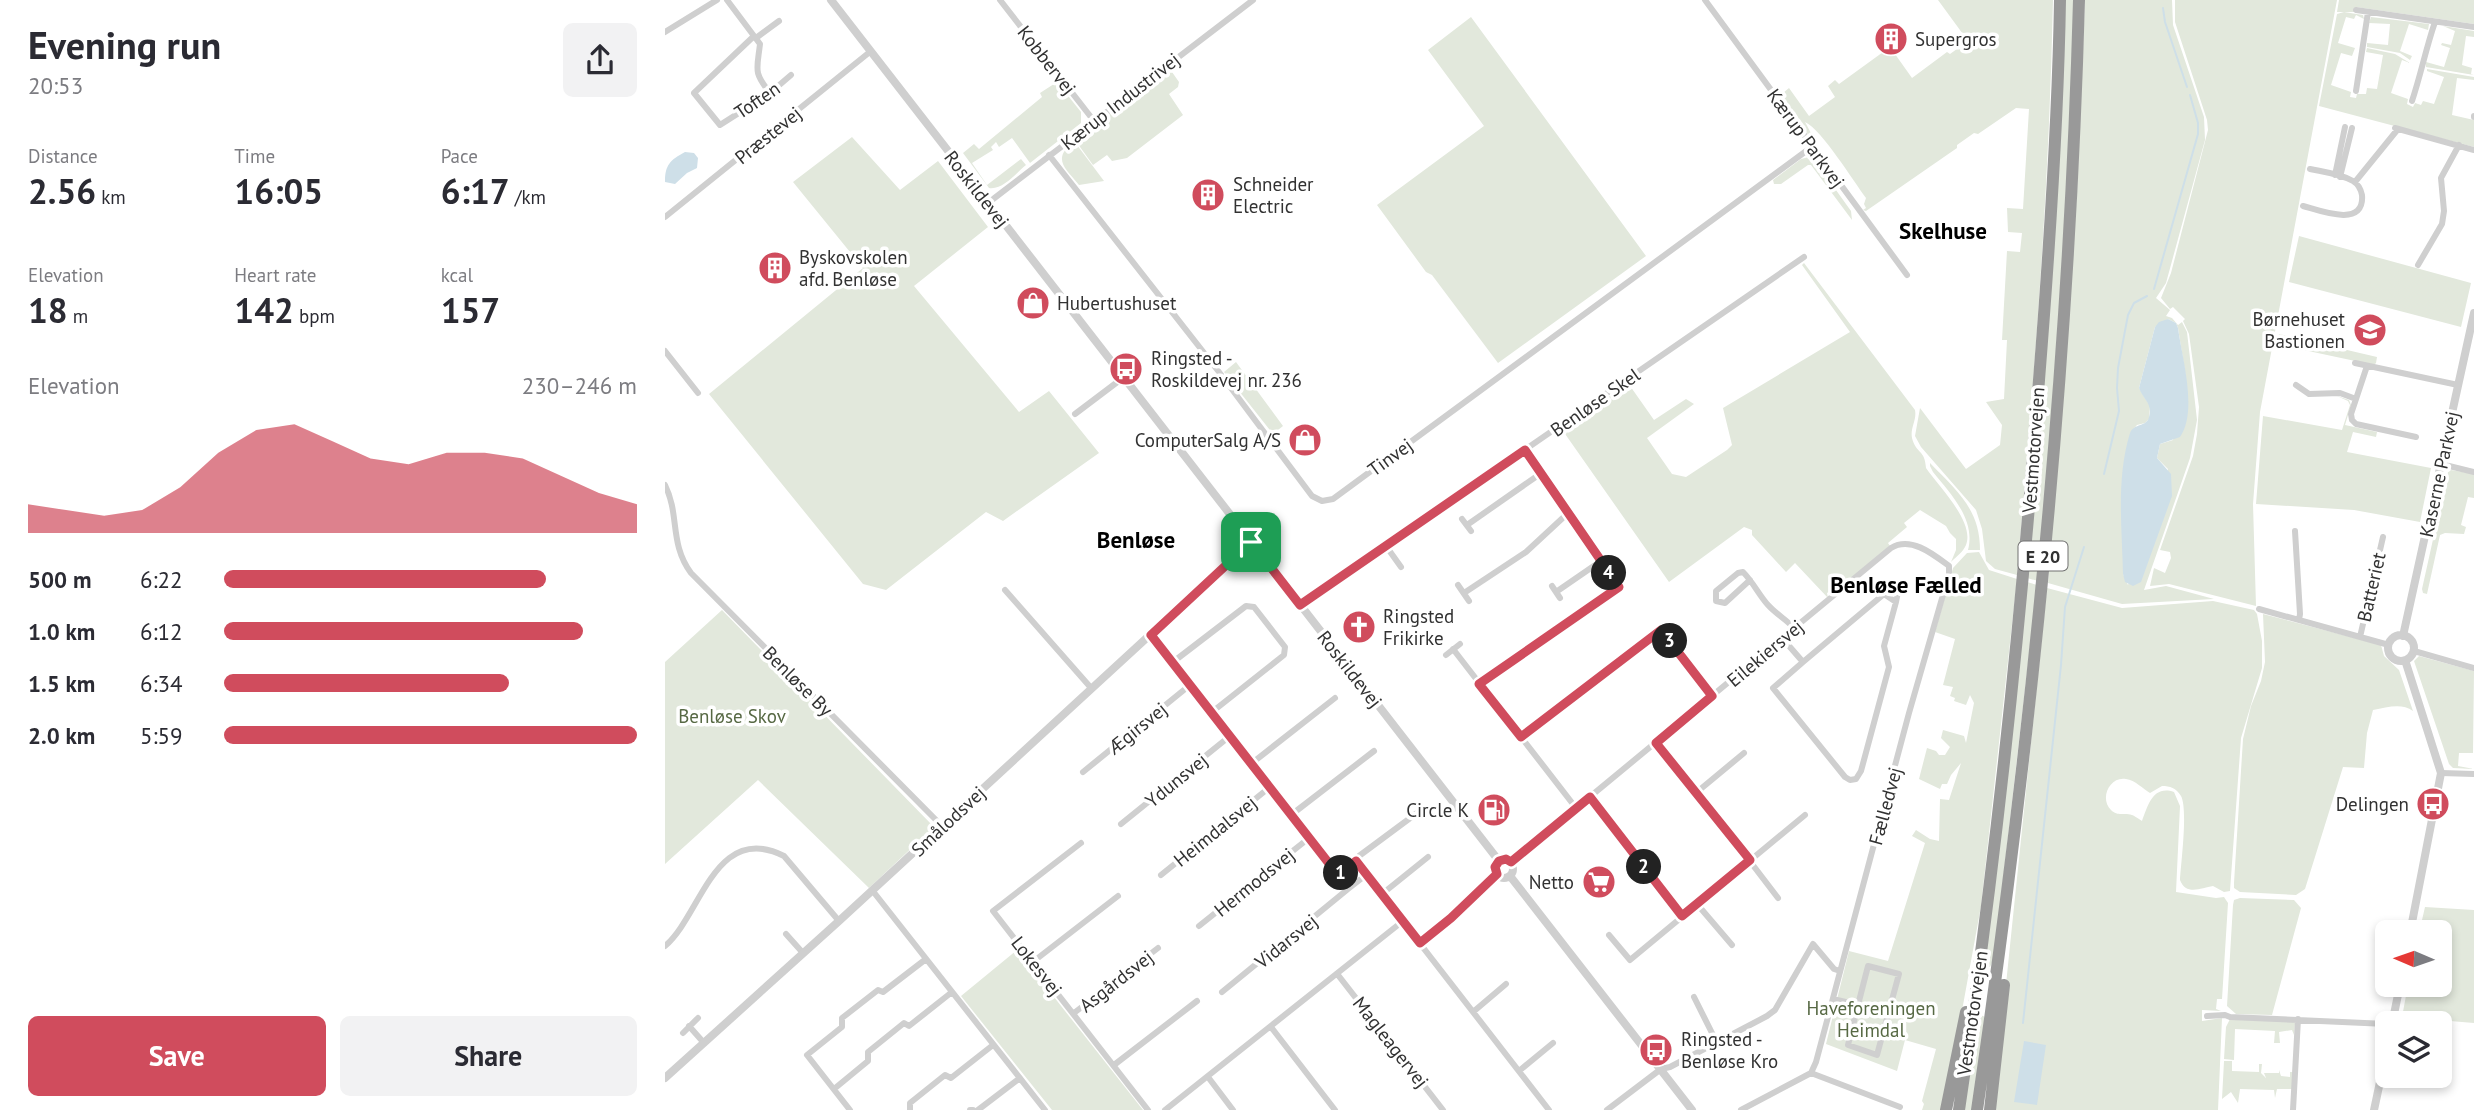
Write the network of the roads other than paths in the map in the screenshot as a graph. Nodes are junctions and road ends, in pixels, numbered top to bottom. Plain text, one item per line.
1 (717, 0) edge
2 (727, 0) edge
3 (831, 0) edge
4 (1000, 0) edge
5 (1253, 0) edge
6 (1705, 0) edge
7 (2060, 0) edge
8 (2079, 0) edge
9 (2356, 10) dead end
10 (2368, 12) junction
11 (779, 21) dead end
12 (2435, 22) junction
13 (2474, 27) edge
14 (665, 32) edge
15 (755, 37) junction
16 (871, 51) junction
17 (791, 75) dead end
18 (2356, 91) dead end
19 (771, 93) junction
20 (2413, 101) dead end
21 (1094, 121) junction
22 (2348, 128) dead end
23 (2459, 145) junction
24 (1812, 146) junction
25 (2474, 150) edge
26 (1049, 155) junction
27 (2310, 169) dead end
28 (2337, 176) junction
29 (2355, 182) junction
30 (988, 203) junction
31 (2303, 206) dead end
32 (665, 217) edge
33 (1804, 257) dead end
34 (2418, 265) dead end
35 (1907, 275) dead end
36 (2474, 313) edge
37 (665, 351) edge
38 (2355, 363) dead end
39 (2367, 366) junction
40 (1124, 377) junction
41 (2295, 385) dead end
42 (2458, 385) junction
43 (698, 393) dead end
44 (2356, 399) junction
45 (1075, 414) dead end
46 (2416, 437) dead end
47 (1525, 450) junction
48 (2441, 464) junction
49 (2474, 472) edge
50 (1540, 474) junction
51 (665, 485) edge
52 (1567, 513) junction
53 (665, 522) edge
54 (674, 524) junction
55 (1467, 525) dead end
56 (2295, 531) dead end
57 (2383, 537) dead end
58 (1251, 542) junction
59 (1386, 546) junction
60 (1926, 551) joint
61 (1601, 561) junction
62 (1401, 567) dead end
63 (1750, 580) junction
64 (1458, 585) dead end
65 (1005, 590) dead end
66 (1556, 592) dead end
67 (1464, 593) junction
68 (1884, 594) junction
69 (1469, 601) dead end
70 (1896, 602) junction
71 (1300, 605) junction
72 (2259, 609) dead end
73 (2299, 620) junction
74 (1795, 629) junction
75 (1151, 635) junction
76 (2403, 636) junction
77 (2360, 637) junction
78 (1783, 639) junction
79 (1460, 644) dead end
80 (2389, 645) junction
81 (1453, 649) junction
82 (2414, 651) junction
83 (1446, 655) dead end
84 (2405, 660) junction
85 (1173, 662) junction
86 (1803, 662) junction
87 (2474, 668) edge
88 (1479, 684) junction
89 (1190, 685) junction
90 (1092, 688) junction
91 (1712, 696) junction
92 (1335, 698) dead end
93 (1212, 712) junction
94 (1230, 736) junction
95 (1521, 737) junction
96 (1656, 743) junction
97 (1374, 751) dead end
98 (1744, 752) dead end
99 (1252, 763) junction
100 (1083, 772) dead end
101 (2441, 773) junction
102 (2474, 775) edge
103 (1270, 787) junction
104 (1697, 792) junction
105 (1590, 797) junction
106 (1576, 808) junction
107 (1421, 810) dead end
108 (1291, 815) junction
109 (1805, 815) dead end
110 (1121, 824) dead end
111 (942, 826) junction
112 (1309, 838) junction
113 (2015, 841) junction
114 (1080, 843) dead end
115 (1428, 857) dead end
116 (1750, 860) junction
117 (1356, 861) junction
118 (1499, 861) junction
119 (1511, 862) junction
120 (1366, 874) junction
121 (1497, 874) junction
122 (1161, 875) dead end
123 (1338, 875) junction
124 (1510, 876) junction
125 (1349, 889) junction
126 (872, 890) junction
127 (1382, 894) junction
128 (1118, 896) dead end
129 (1779, 898) dead end
130 (1697, 904) junction
131 (1682, 916) junction
132 (2413, 920) edge
133 (839, 921) junction
134 (1403, 922) junction
135 (1986, 923) junction
136 (1199, 926) dead end
137 (786, 934) dead end
138 (1609, 935) dead end
139 (1420, 943) junction
140 (1732, 945) dead end
141 (665, 946) edge
142 (1158, 948) dead end
143 (803, 953) junction
144 (926, 959) junction
145 (1034, 961) junction
146 (1840, 971) junction
147 (1338, 975) junction
148 (1506, 984) dead end
149 (952, 992) junction
150 (1222, 992) dead end
151 (1694, 998) dead end
152 (1833, 999) junction
153 (1197, 1001) dead end
154 (1858, 1005) junction
155 (1473, 1012) junction
156 (1074, 1013) junction
157 (2207, 1016) dead end
158 (698, 1018) dead end
159 (2298, 1020) junction
160 (2375, 1023) edge
161 (689, 1026) junction
162 (1272, 1027) junction
163 (683, 1033) dead end
164 (1553, 1042) dead end
165 (704, 1043) junction
166 (1717, 1043) junction
167 (993, 1045) junction
168 (1114, 1065) junction
169 (1661, 1069) junction
170 (1519, 1071) junction
171 (1811, 1073) junction
172 (1208, 1077) junction
173 (665, 1078) edge
174 (1020, 1079) junction
175 (2379, 1088) edge
176 (834, 1089) junction
177 (1900, 1107) dead end
178 (850, 1110) edge
179 (910, 1110) edge
180 (973, 1110) edge
181 (1045, 1110) edge
182 (1147, 1110) edge
183 (1165, 1110) edge
184 (1233, 1110) edge
185 (1335, 1110) edge
186 (1443, 1110) edge
187 (1549, 1110) edge
188 (1607, 1110) edge
189 (1692, 1110) edge
190 (1741, 1110) edge
191 (1946, 1110) edge
192 (1959, 1110) edge
193 (1977, 1110) edge
194 (1990, 1110) edge
195 (2293, 1110) edge
196 (2374, 1110) edge

1 - 14 street
2 - 15 street
3 - 16 street, Roskildevej
4 - 21 street, Kobbervej
5 - 21 street, Kærup Industrivej
6 - 24 street, Kærup Parkvej
7 - 135 highway, Vestmotorvejen / E 20
8 - 113 highway, Vestmotorvejen / E 20
9 - 10 street
10 - 12 street
10 - 18 street
11 - 15 street
12 - 13 street
12 - 20 street
15 - 19 street
15 - 19 street, Toften
16 - 30 street, Roskildevej
16 - 32 street, Præstevej
17 - 19 street, Toften
21 - 26 street, Kærup Industrivej
22 - 28 street
23 - 25 street
23 - 29 street
23 - 34 street
24 - 26 street, Tinvej
24 - 35 street, Kærup Parkvej
26 - 30 street, Kærup Industrivej
27 - 28 street
28 - 29 street
29 - 31 street
30 - 40 street, Roskildevej
33 - 47 street, Benløse Skel
36 - 42 street, Kaserne Parkvej
37 - 43 street
38 - 39 street
39 - 42 street
39 - 44 street
40 - 45 street
40 - 58 street, Roskildevej
41 - 44 street
42 - 48 street, Kaserne Parkvej
44 - 46 street
47 - 50 street
47 - 59 street, Benløse Skel
48 - 49 street
48 - 76 street, Kaserne Parkvej
50 - 52 street
50 - 55 street
51 - 54 street, Benløse By
52 - 61 street
52 - 67 street
53 - 54 street
54 - 111 street, Benløse By
56 - 73 street
57 - 77 street, Batteriet
58 - 71 street, Roskildevej
58 - 75 street, Smålodsvej
59 - 62 street
59 - 71 street, Benløse Skel
60 - 74 street, Eilekiersvej
60 - 146 street, Fælledvej
61 - 66 street
61 - 88 street
63 - 63 street
63 - 74 street
64 - 67 street
65 - 90 street
67 - 69 street
68 - 70 street
68 - 70 street
68 - 86 street
70 - 86 street
71 - 118 street, Roskildevej
72 - 73 street, Batteriet
73 - 77 street, Batteriet
74 - 78 street, Eilekiersvej
75 - 85 street
75 - 90 street, Smålodsvej
76 - 80 street
76 - 82 street
77 - 80 street, Batteriet
78 - 86 street
78 - 91 street, Eilekiersvej
79 - 81 street
80 - 84 street
81 - 83 street
81 - 88 street
82 - 84 street
82 - 87 street
84 - 101 street
85 - 89 street
85 - 93 street
88 - 95 street
89 - 93 street
89 - 100 street, Ægirsvej
90 - 111 street, Smålodsvej
91 - 95 street
91 - 96 street, Eilekiersvej
92 - 99 street
93 - 94 street
94 - 99 street
94 - 110 street, Ydunsvej
95 - 106 street
96 - 104 street
96 - 105 street, Eilekiersvej
97 - 108 street
98 - 104 street
99 - 103 street
101 - 102 street
101 - 132 street
103 - 108 street
103 - 122 street, Heimdalsvej
104 - 116 street
105 - 106 street, Eilekiersvej
105 - 131 street
106 - 119 street, Eilekiersvej
107 - 117 street
108 - 112 street
109 - 116 street
111 - 126 street, Smålodsvej
112 - 123 street
112 - 136 street, Hermodsvej
113 - 193 highway, Vestmotorvejen / E 20
113 - 194 highway
114 - 145 street, Lokesvej
115 - 127 street
116 - 129 street
116 - 130 street
117 - 120 street
117 - 123 street
118 - 119 street
118 - 121 street
119 - 124 street
120 - 125 street, Vidarsvej
120 - 127 street
121 - 124 street
121 - 139 street
123 - 125 street
124 - 169 street
125 - 150 street, Vidarsvej
126 - 133 street, Smålodsvej
126 - 144 street
127 - 134 street
128 - 145 street
130 - 131 street
130 - 140 street
131 - 138 street
133 - 141 street
133 - 143 street, Smålodsvej
134 - 139 street
134 - 147 street
135 - 191 highway
135 - 192 highway, Vestmotorvejen / E 20
137 - 143 street
139 - 155 street
142 - 156 street, Asgårdsvej
143 - 165 street, Smålodsvej
144 - 149 street
144 - 176 street
145 - 156 street, Lokesvej
146 - 152 street, Fælledvej
146 - 166 street
147 - 162 street
147 - 186 street, Magleagervej
148 - 155 street
149 - 167 street
149 - 176 street
151 - 166 street
152 - 154 street
152 - 171 street, Fælledvej
153 - 168 street
154 - 154 street
155 - 170 street
156 - 168 street, Lokesvej
157 - 159 street
158 - 161 street
159 - 160 street
159 - 195 street
161 - 163 street
161 - 165 street
162 - 172 street
162 - 185 street
164 - 170 street
165 - 173 street, Smålodsvej
166 - 169 street
167 - 174 street
167 - 179 street
168 - 182 street, Lokesvej
169 - 188 street
169 - 189 street
170 - 187 street
171 - 177 street
171 - 190 street
172 - 183 street
172 - 184 street
174 - 180 street
174 - 181 street
175 - 196 street
176 - 178 street

